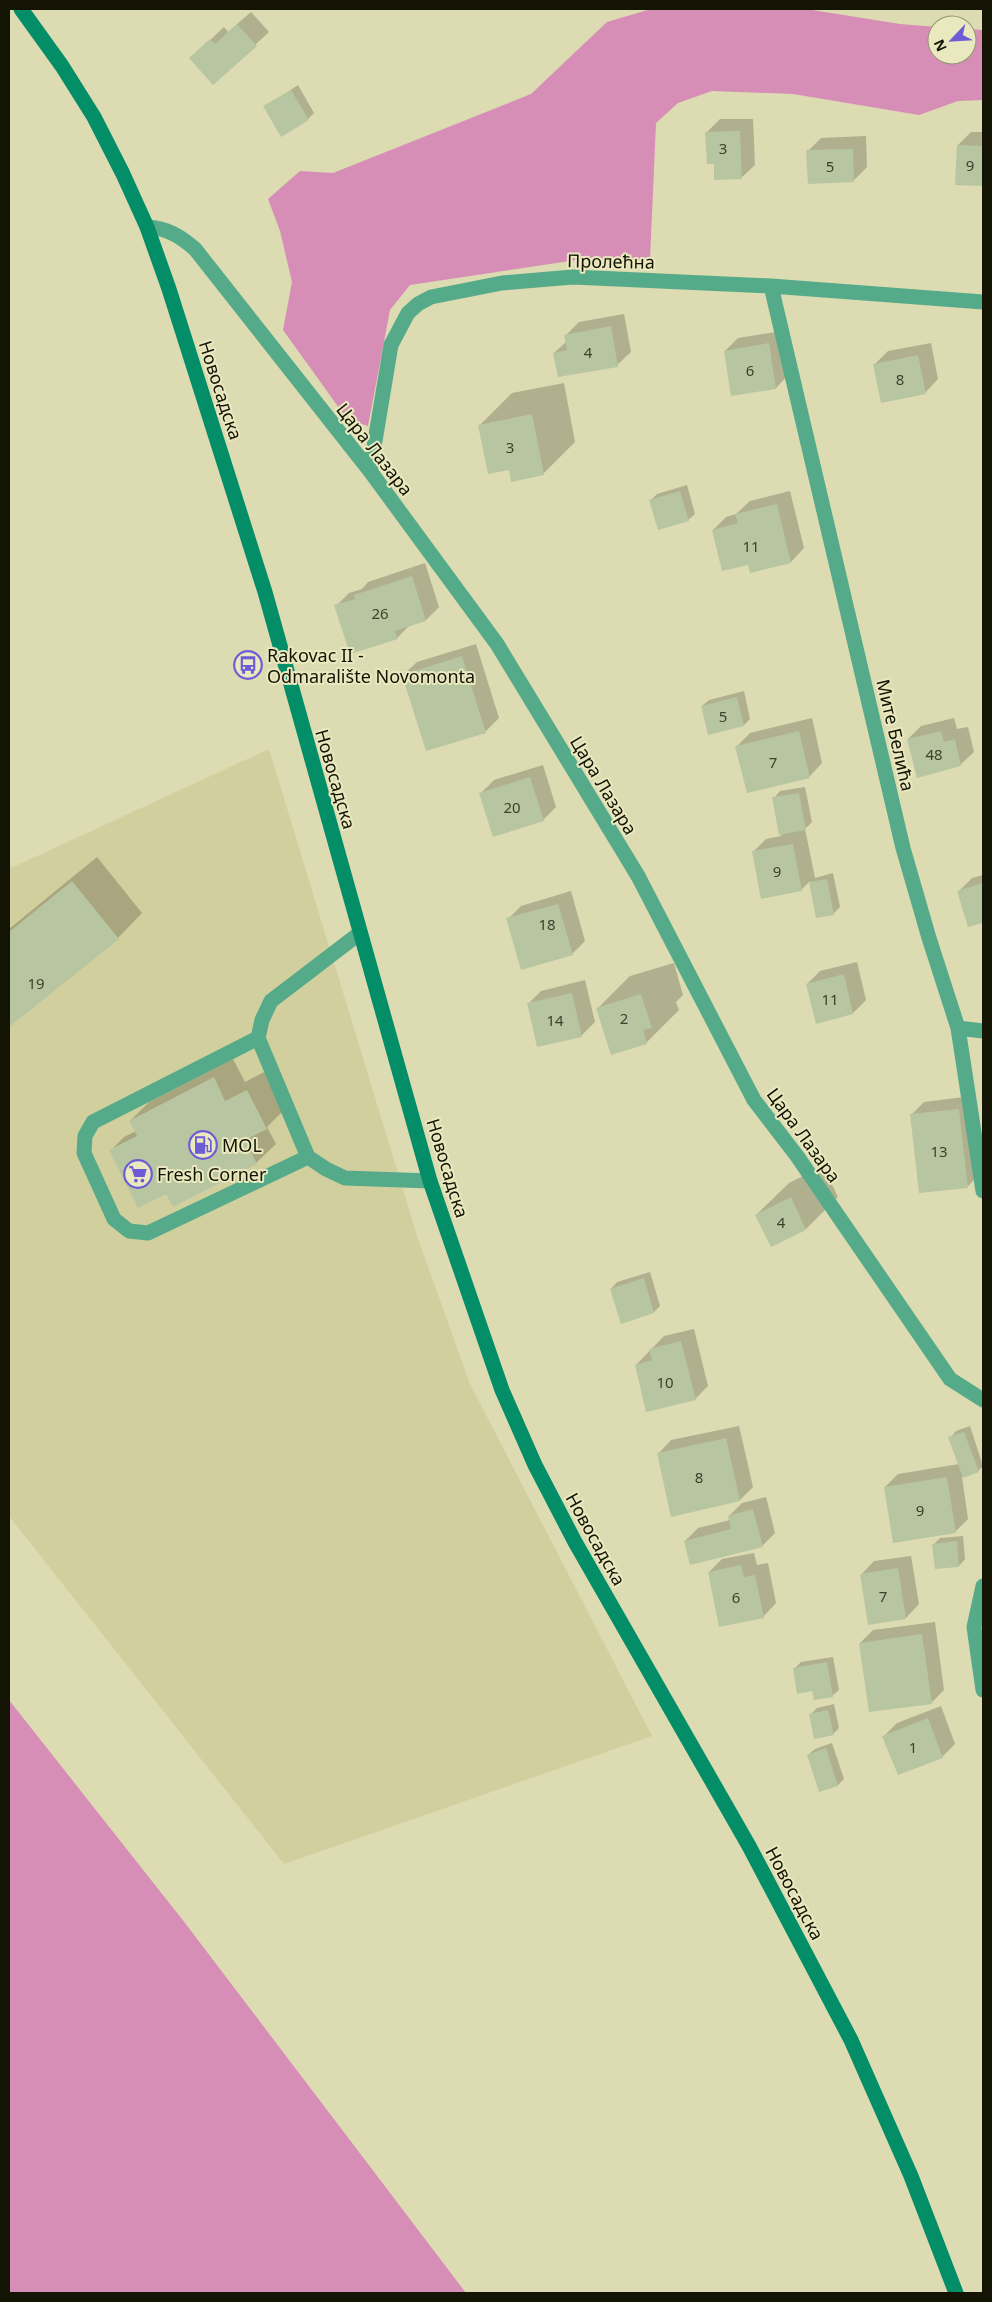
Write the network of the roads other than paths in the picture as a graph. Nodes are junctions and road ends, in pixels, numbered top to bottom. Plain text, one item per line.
1 (21, 9) edge
2 (147, 227) junction
3 (771, 286) junction
4 (983, 302) edge
5 (370, 471) junction
6 (360, 933) junction
7 (958, 1028) junction
8 (983, 1030) edge
9 (258, 1038) junction
10 (308, 1157) junction
11 (430, 1181) junction
12 (983, 1191) edge
13 (983, 1400) edge
14 (983, 1586) edge
15 (983, 1690) edge
16 (956, 2293) edge

1 - 2 main road, Новосадска
2 - 5 street, Цара Лазара
2 - 6 main road, Новосадска
3 - 4 street, Пролећна
3 - 5 street, Пролећна
3 - 7 street, Мите Белића
5 - 13 street, Цара Лазара
6 - 9 street
6 - 11 main road, Новосадска
7 - 8 street
7 - 12 street, Мите Белића
9 - 10 street
9 - 10 street
10 - 11 street
11 - 16 main road, Новосадска
14 - 15 street

